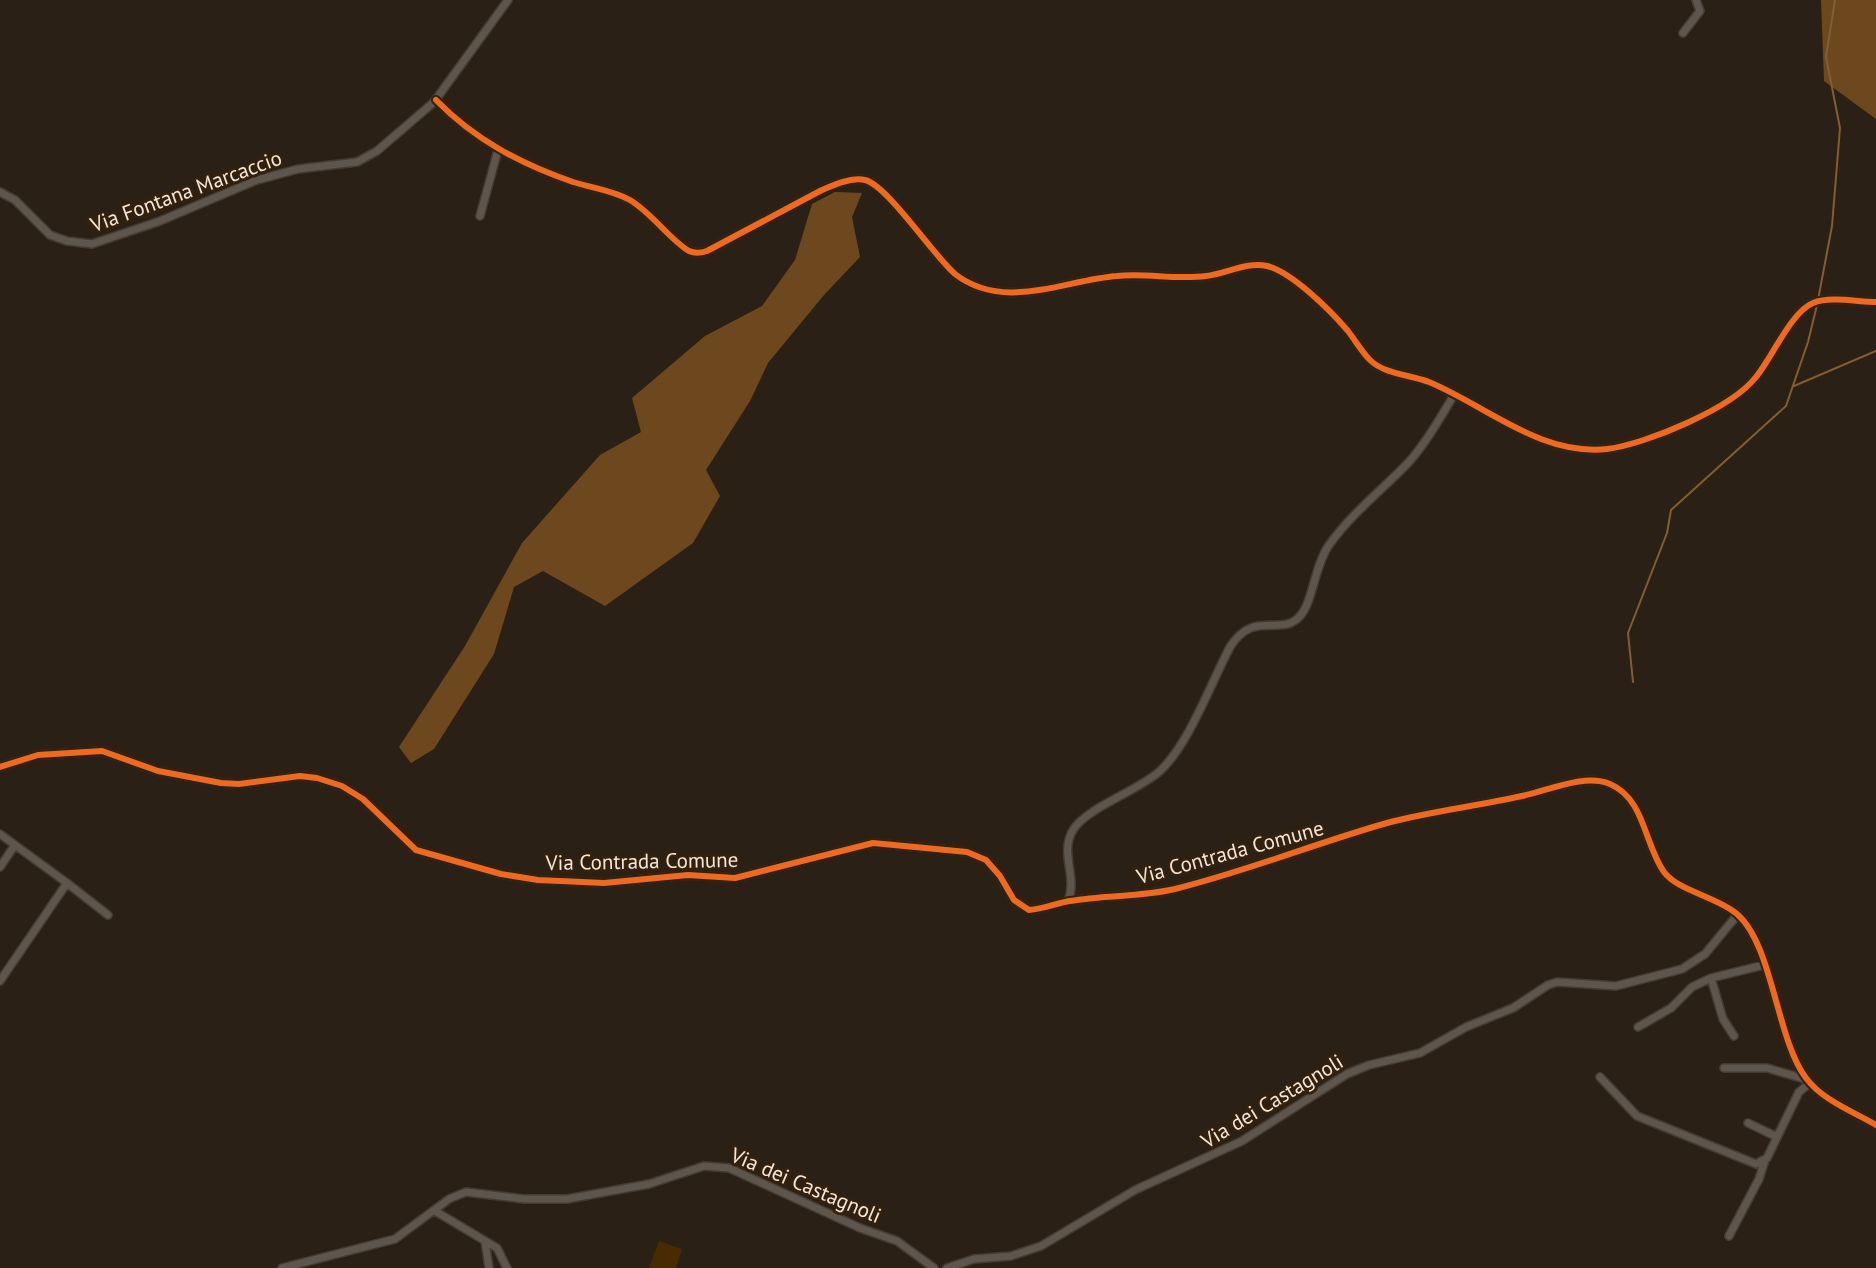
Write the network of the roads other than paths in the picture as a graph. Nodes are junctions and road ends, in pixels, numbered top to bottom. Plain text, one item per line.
1 (508, 0) edge
2 (1696, 0) edge
3 (1683, 33) dead end
4 (436, 100) junction
5 (498, 150) junction
6 (0, 192) edge
7 (480, 216) dead end
8 (1876, 302) edge
9 (1454, 395) junction
10 (0, 767) edge
11 (0, 834) edge
12 (15, 845) junction
13 (0, 867) edge
14 (67, 883) junction
15 (1068, 901) junction
16 (1738, 914) junction
17 (108, 915) dead end
18 (1764, 965) junction
19 (1711, 978) junction
20 (0, 981) edge
21 (1638, 1027) dead end
22 (1734, 1036) dead end
23 (1724, 1068) dead end
24 (1600, 1077) dead end
25 (1809, 1082) junction
26 (1748, 1123) dead end
27 (1876, 1125) edge
28 (1777, 1137) junction
29 (1765, 1160) junction
30 (435, 1211) junction
31 (1730, 1236) dead end
32 (485, 1241) junction
33 (282, 1268) edge
34 (489, 1268) edge
35 (507, 1268) edge
36 (934, 1268) edge
37 (947, 1268) edge

1 - 4 street, Via Fontana Marcaccio
2 - 3 street
4 - 5 street
4 - 6 street, Via Fontana Marcaccio
5 - 7 street
5 - 9 street
8 - 9 street
9 - 15 street
10 - 15 street, Via Contrada Comune
11 - 12 street
12 - 13 street
12 - 14 street
14 - 17 street
14 - 20 street
15 - 16 street, Via Contrada Comune
16 - 18 street, Via Contrada Comune
16 - 37 street, Via dei Castagnoli
18 - 19 street
18 - 25 street, Via Contrada Comune
19 - 21 street
19 - 22 street
23 - 25 street
24 - 29 street
25 - 27 street, Via Contrada Comune
25 - 28 street
26 - 28 street
28 - 29 street
29 - 31 street
30 - 32 street
30 - 33 street, Via dei Castagnoli
30 - 36 street, Via dei Castagnoli
32 - 34 street
32 - 35 street

